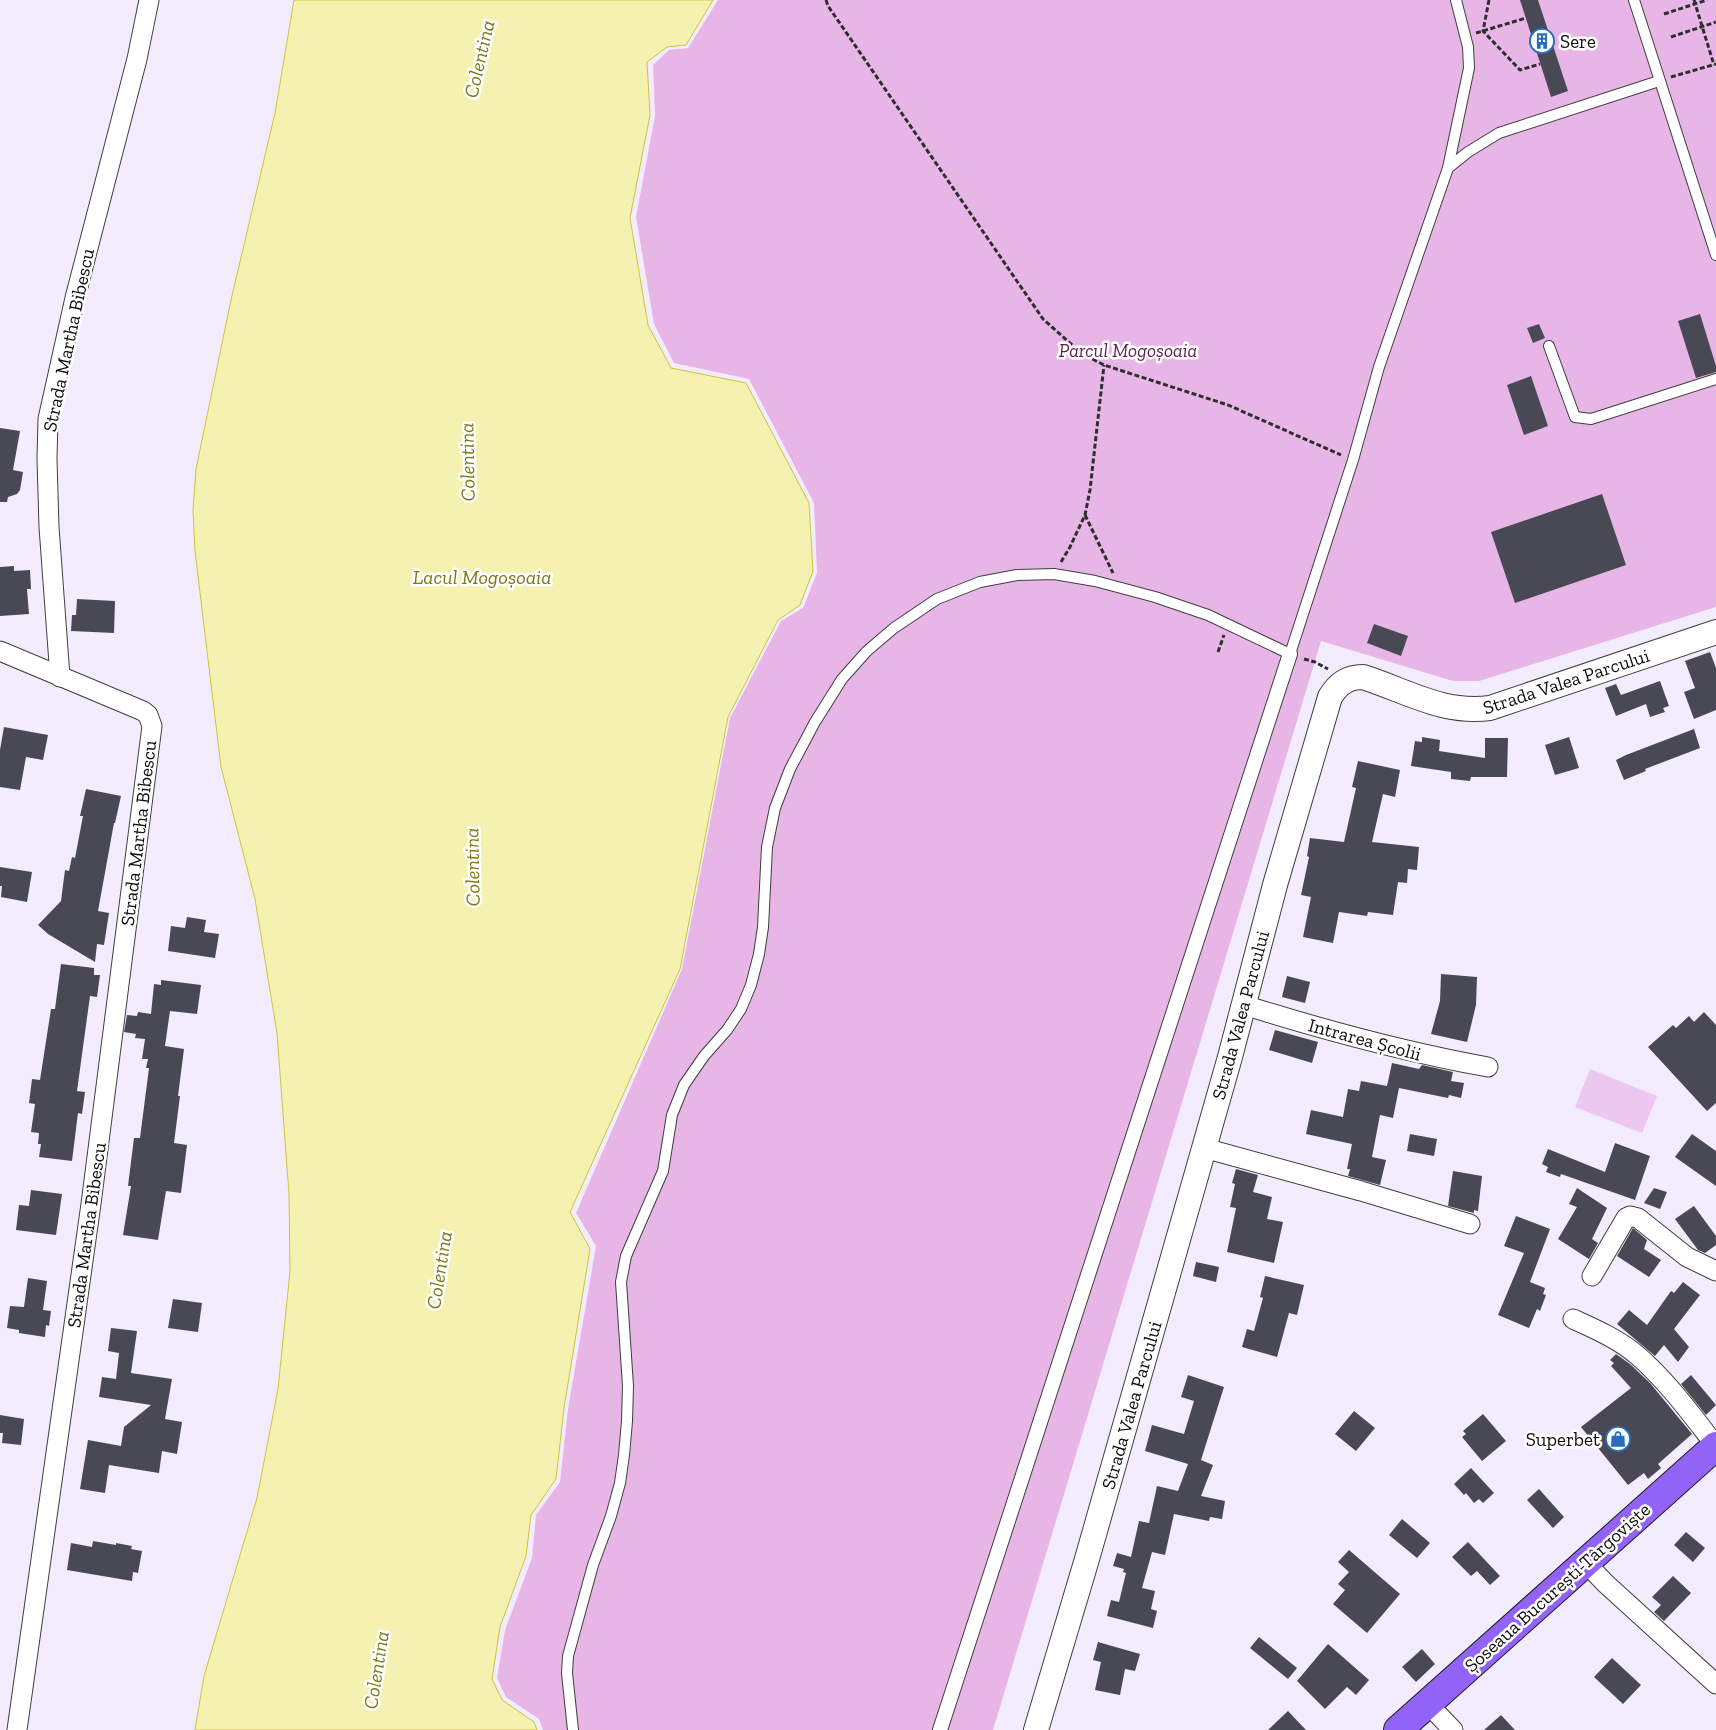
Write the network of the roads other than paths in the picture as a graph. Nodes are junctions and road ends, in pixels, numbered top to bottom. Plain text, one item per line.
1 (150, 0) edge
2 (1456, 0) edge
3 (1634, 0) edge
4 (1659, 81) junction
5 (1448, 168) junction
6 (1716, 254) edge
7 (1548, 346) dead end
8 (1716, 379) edge
9 (1716, 632) edge
10 (0, 651) edge
11 (1290, 654) junction
12 (60, 677) junction
13 (1244, 1004) junction
14 (1488, 1067) dead end
15 (1204, 1148) junction
16 (1470, 1224) dead end
17 (1716, 1271) edge
18 (1592, 1276) dead end
19 (1572, 1319) dead end
20 (1716, 1446) edge
21 (1585, 1562) junction
22 (1716, 1684) edge
23 (1427, 1703) junction
24 (17, 1730) edge
25 (573, 1730) edge
26 (940, 1730) edge
27 (1036, 1730) edge
28 (1398, 1730) edge
29 (1453, 1730) edge

1 - 12 street, Strada Martha Bibescu
2 - 5 lane
3 - 4 lane
4 - 5 lane
4 - 6 lane
5 - 11 lane
7 - 8 lane
9 - 13 street, Strada Valea Parcului
10 - 12 street
11 - 25 lane
11 - 26 street
12 - 24 street, Strada Martha Bibescu
13 - 14 street, Intrarea Școlii
13 - 15 street, Strada Valea Parcului
15 - 16 street
15 - 27 street, Strada Valea Parcului
17 - 18 street
19 - 20 street
20 - 21 main road, Șoseaua București-Târgoviște
21 - 22 street
21 - 23 main road, Șoseaua București-Târgoviște
23 - 28 main road, Șoseaua București-Târgoviște
23 - 29 street

